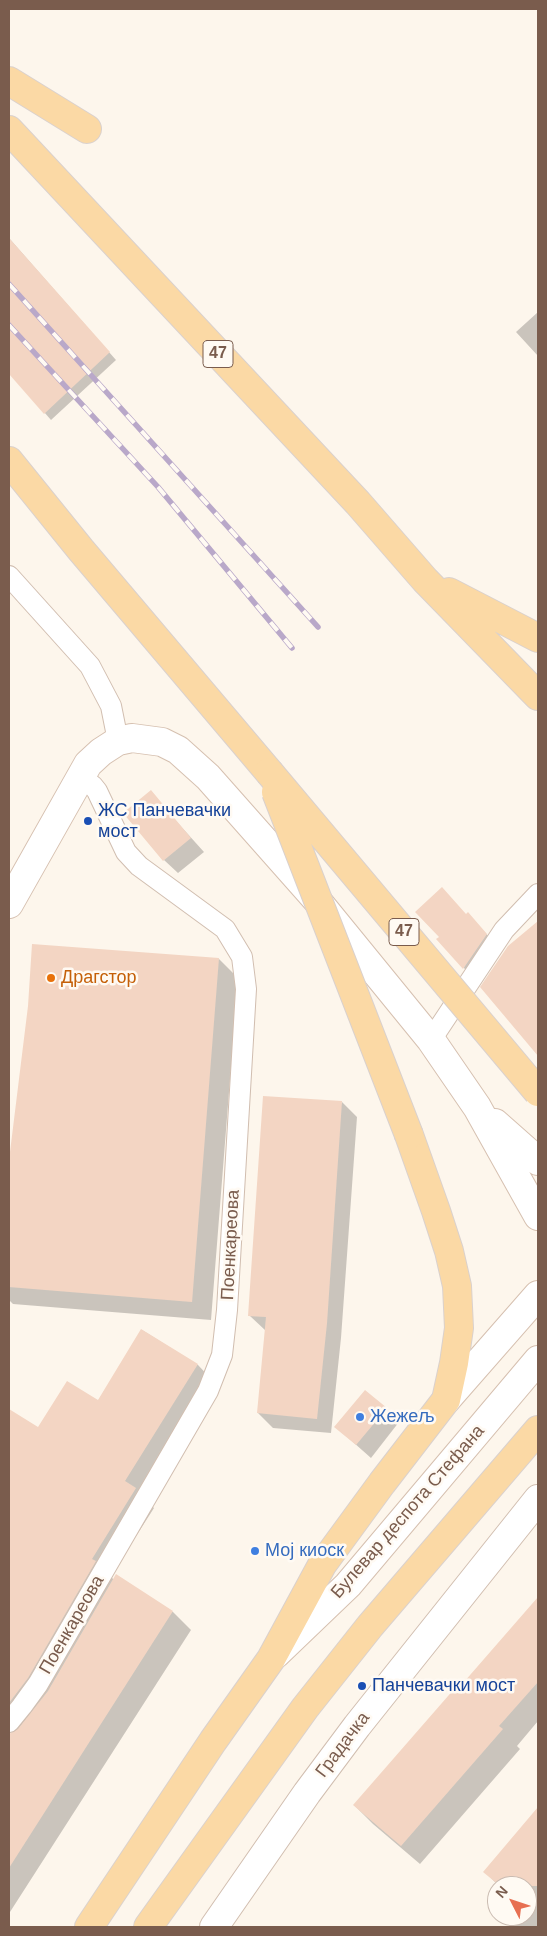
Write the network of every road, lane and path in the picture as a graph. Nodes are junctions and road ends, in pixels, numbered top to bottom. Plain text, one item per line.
1 (9, 81) edge
2 (88, 129) dead end
3 (9, 130) edge
4 (9, 461) edge
5 (425, 580) junction
6 (11, 584) edge
7 (538, 638) edge
8 (538, 696) edge
9 (118, 741) junction
10 (269, 772) junction
11 (81, 777) junction
12 (538, 894) edge
13 (9, 904) edge
14 (431, 1040) junction
15 (538, 1092) edge
16 (477, 1107) junction
17 (538, 1161) edge
18 (538, 1216) edge
19 (538, 1295) edge
20 (538, 1360) edge
21 (446, 1400) junction
22 (538, 1430) edge
23 (538, 1499) edge
24 (271, 1659) junction
25 (9, 1722) edge
26 (89, 1927) edge
27 (148, 1927) edge
28 (214, 1927) edge

1 - 2 main road
3 - 5 main road, 47
4 - 10 main road, 47
5 - 7 main road
5 - 8 main road, 47
6 - 9 lane
9 - 11 street
9 - 14 street
10 - 15 main road, 47, bridge
10 - 21 main road, bridge
11 - 13 street
11 - 25 lane, Поенкареова
12 - 14 lane
14 - 16 street
16 - 17 street
16 - 18 street
19 - 21 street, Булевар деспота Стефана
20 - 24 street, Булевар деспота Стефана
21 - 24 main road, Булевар деспота Стефана
22 - 27 main road
23 - 28 street, Градачка
24 - 26 main road, Булевар деспота Стефана

